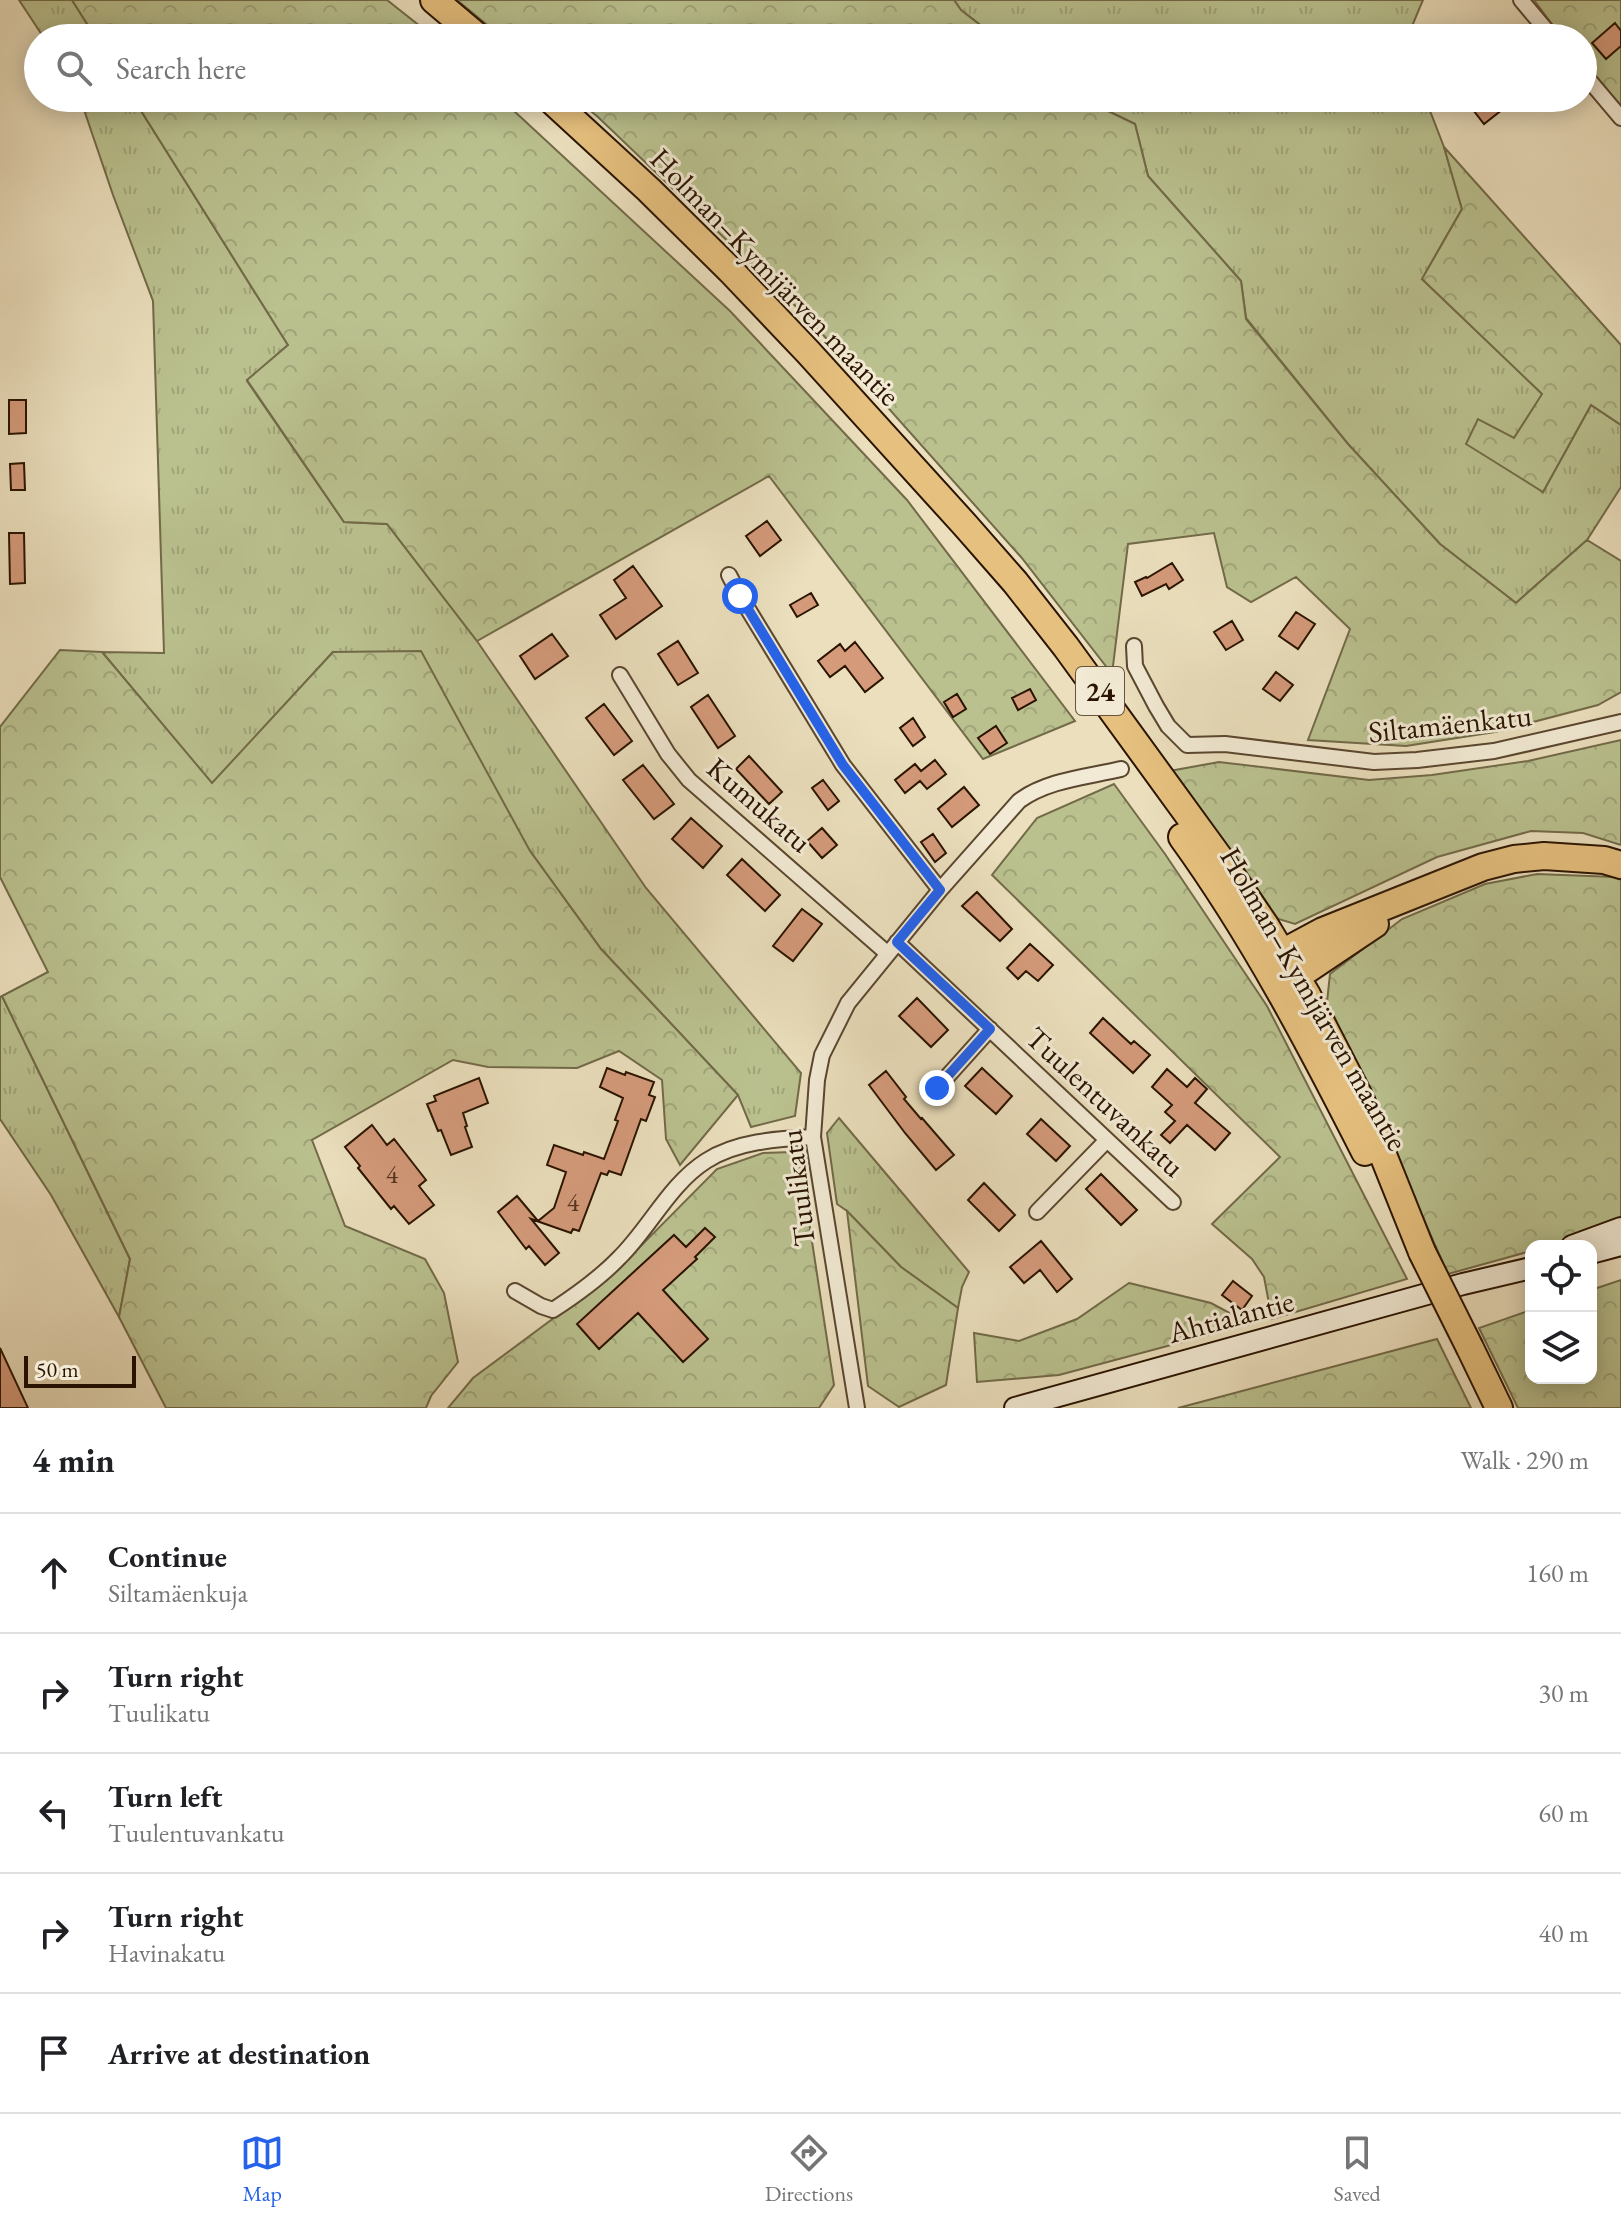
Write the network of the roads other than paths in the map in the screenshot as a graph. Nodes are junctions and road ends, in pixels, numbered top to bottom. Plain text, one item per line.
1 (434, 0) edge
2 (1521, 0) edge
3 (462, 24) edge
4 (1541, 24) edge
5 (1597, 90) edge
6 (564, 112) edge
7 (1621, 118) edge
8 (916, 472) junction
9 (729, 575) dead end
10 (1134, 646) dead end
11 (620, 675) dead end
12 (1621, 722) edge
13 (1121, 769) dead end
14 (1621, 865) edge
15 (1447, 882) junction
16 (940, 890) junction
17 (892, 948) junction
18 (1282, 953) junction
19 (1284, 978) junction
20 (990, 1029) junction
21 (937, 1088) dead end
22 (813, 1137) junction
23 (1107, 1140) junction
24 (1173, 1202) dead end
25 (1037, 1212) dead end
26 (1621, 1228) edge
27 (1588, 1240) edge
28 (1621, 1245) edge
29 (1597, 1251) edge
30 (1525, 1263) edge
31 (1525, 1269) edge
32 (1463, 1284) junction
33 (515, 1291) dead end
34 (857, 1408) edge
35 (1015, 1408) edge
36 (1499, 1408) edge

1 - 3 highway
2 - 4 street
5 - 7 street
6 - 8 highway, Holman–Kymijärven maantie / 24
8 - 18 highway, Holman–Kymijärven maantie / 24
8 - 19 highway, Holman–Kymijärven maantie / 24
9 - 16 street
10 - 12 street, Siltamäenkatu
11 - 17 street, Kumukatu
13 - 16 street, Tuulikatu
14 - 15 highway
15 - 18 highway
15 - 19 highway
16 - 17 street, Tuulikatu
17 - 20 street, Tuulentuvankatu
17 - 22 street, Tuulikatu
18 - 19 highway
19 - 36 highway, Holman–Kymijärven maantie / 24, bridge
20 - 21 street
20 - 23 street, Tuulentuvankatu
22 - 33 street
22 - 34 street, Tuulikatu
23 - 24 street, Tuulentuvankatu
23 - 25 street
26 - 27 main road
28 - 29 main road
30 - 32 main road, Ahtialantie
31 - 32 main road, Ahtialantie
32 - 35 main road, Ahtialantie

